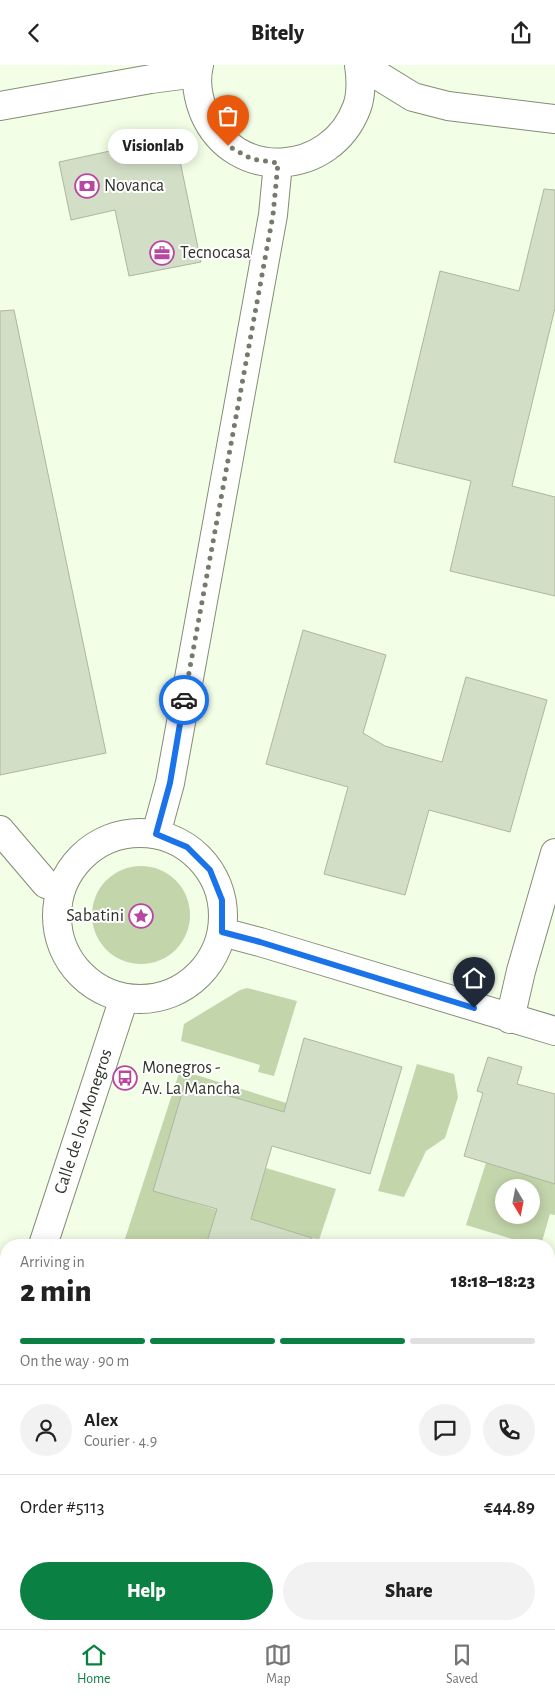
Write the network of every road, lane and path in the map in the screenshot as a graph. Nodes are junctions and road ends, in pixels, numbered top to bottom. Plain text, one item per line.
1 (360, 65) edge
2 (198, 69) edge
3 (0, 106) edge
4 (555, 119) edge
5 (278, 163) junction
6 (0, 830) edge
7 (156, 834) junction
8 (555, 853) edge
9 (62, 889) junction
10 (222, 932) junction
11 (124, 998) junction
12 (510, 1019) junction
13 (555, 1031) edge
14 (45, 1239) edge

1 - 4 street
1 - 5 street
2 - 3 street
2 - 5 street
5 - 7 street
6 - 9 street
7 - 9 street
7 - 10 street
8 - 12 street
9 - 11 street
10 - 11 street
10 - 12 street
11 - 14 street, Calle de los Monegros
12 - 13 street

